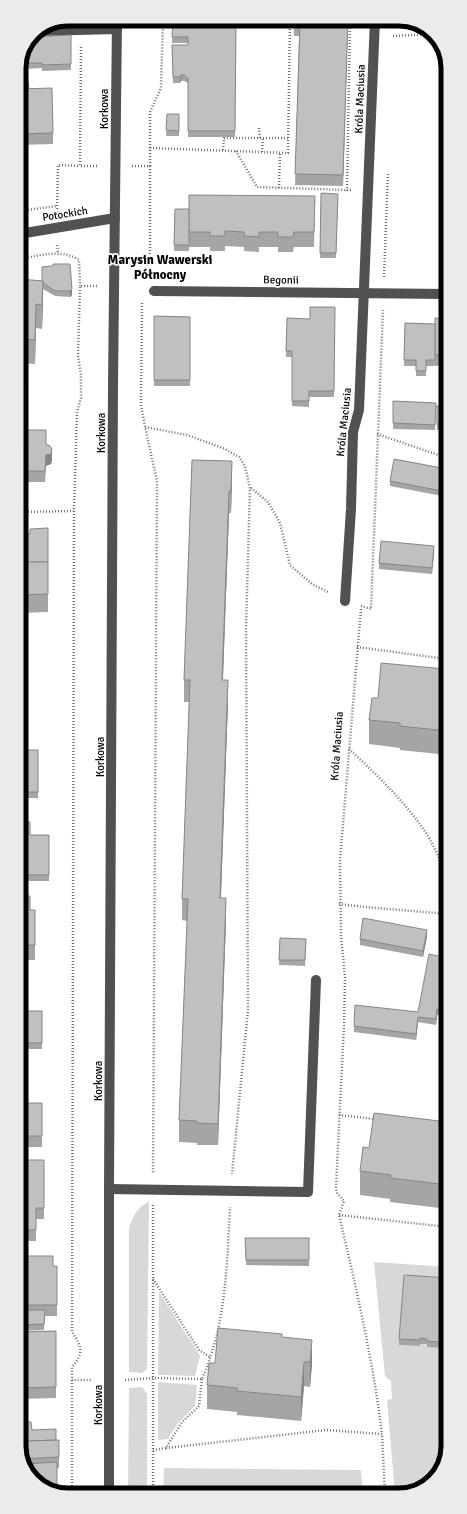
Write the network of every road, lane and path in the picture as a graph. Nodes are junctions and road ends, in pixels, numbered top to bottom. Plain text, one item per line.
1 (94, 26) edge
2 (117, 26) edge
3 (163, 26) edge
4 (290, 26) edge
5 (375, 26) edge
6 (50, 30) edge
7 (393, 30) dead end
8 (424, 34) edge
9 (393, 36) junction
10 (392, 44) dead end
11 (259, 128) dead end
12 (261, 138) junction
13 (288, 138) junction
14 (150, 148) junction
15 (223, 150) junction
16 (236, 151) junction
17 (262, 152) junction
18 (280, 152) junction
19 (80, 166) dead end
20 (150, 166) dead end
21 (388, 169) dead end
22 (279, 188) junction
23 (346, 190) dead end
24 (26, 210) edge
25 (115, 218) junction
26 (26, 233) edge
27 (26, 258) edge
28 (80, 286) junction
29 (115, 286) junction
30 (154, 291) joint
31 (365, 292) junction
32 (383, 293) junction
33 (441, 294) edge
34 (145, 427) junction
35 (377, 434) junction
36 (441, 456) edge
37 (250, 488) junction
38 (74, 511) junction
39 (26, 512) edge
40 (345, 600) junction
41 (361, 606) junction
42 (357, 647) junction
43 (441, 658) edge
44 (349, 749) junction
45 (441, 863) edge
46 (340, 904) junction
47 (441, 913) edge
48 (316, 980) dead end
49 (339, 1115) junction
50 (378, 1120) edge
51 (110, 1189) junction
52 (153, 1189) junction
53 (231, 1191) junction
54 (339, 1215) junction
55 (441, 1226) edge
56 (152, 1277) junction
57 (211, 1358) junction
58 (152, 1378) junction
59 (202, 1379) junction
60 (72, 1380) junction
61 (110, 1381) junction
62 (382, 1434) junction
63 (166, 1448) junction
64 (153, 1450) junction
65 (72, 1488) edge
66 (110, 1488) edge
67 (153, 1488) edge
68 (385, 1488) edge

1 - 6 street
2 - 25 street, Korkowa
3 - 14 path
4 - 13 path
5 - 31 street, Króla Maciusia
7 - 9 path
8 - 9 path
9 - 10 path
11 - 12 path
12 - 13 path
12 - 15 path
12 - 17 path
13 - 18 path
14 - 15 path
14 - 20 path
15 - 16 path
16 - 17 path
16 - 22 path
17 - 18 path
18 - 22 path
19 - 24 path
21 - 32 path
22 - 23 path
25 - 26 street, Potockich
25 - 29 street, Korkowa
27 - 28 path
28 - 29 path
28 - 38 path
29 - 51 street, Korkowa
30 - 31 street, Begonii
30 - 34 path
31 - 32 street, Begonii
31 - 40 street, Króla Maciusia
32 - 33 street, Begonii
32 - 35 path
34 - 37 path
34 - 52 path
35 - 36 path
35 - 41 path
37 - 40 path
37 - 53 path
38 - 39 path
38 - 60 path
40 - 41 path
41 - 42 path, Króla Maciusia
42 - 43 path
42 - 44 path, Króla Maciusia
44 - 45 path
44 - 46 path, Króla Maciusia
46 - 47 path
46 - 49 path, Króla Maciusia
48 - 53 street
49 - 50 path
49 - 54 path, Króla Maciusia
51 - 52 street
51 - 61 street, Korkowa
52 - 53 street
52 - 56 path
53 - 57 path
54 - 55 path
54 - 62 path
56 - 57 path
56 - 58 path
57 - 59 path
58 - 59 path
58 - 61 path
58 - 64 path
59 - 63 path
60 - 61 path
60 - 65 path
61 - 66 street, Korkowa
62 - 63 path
62 - 68 path
63 - 64 path
64 - 67 path

